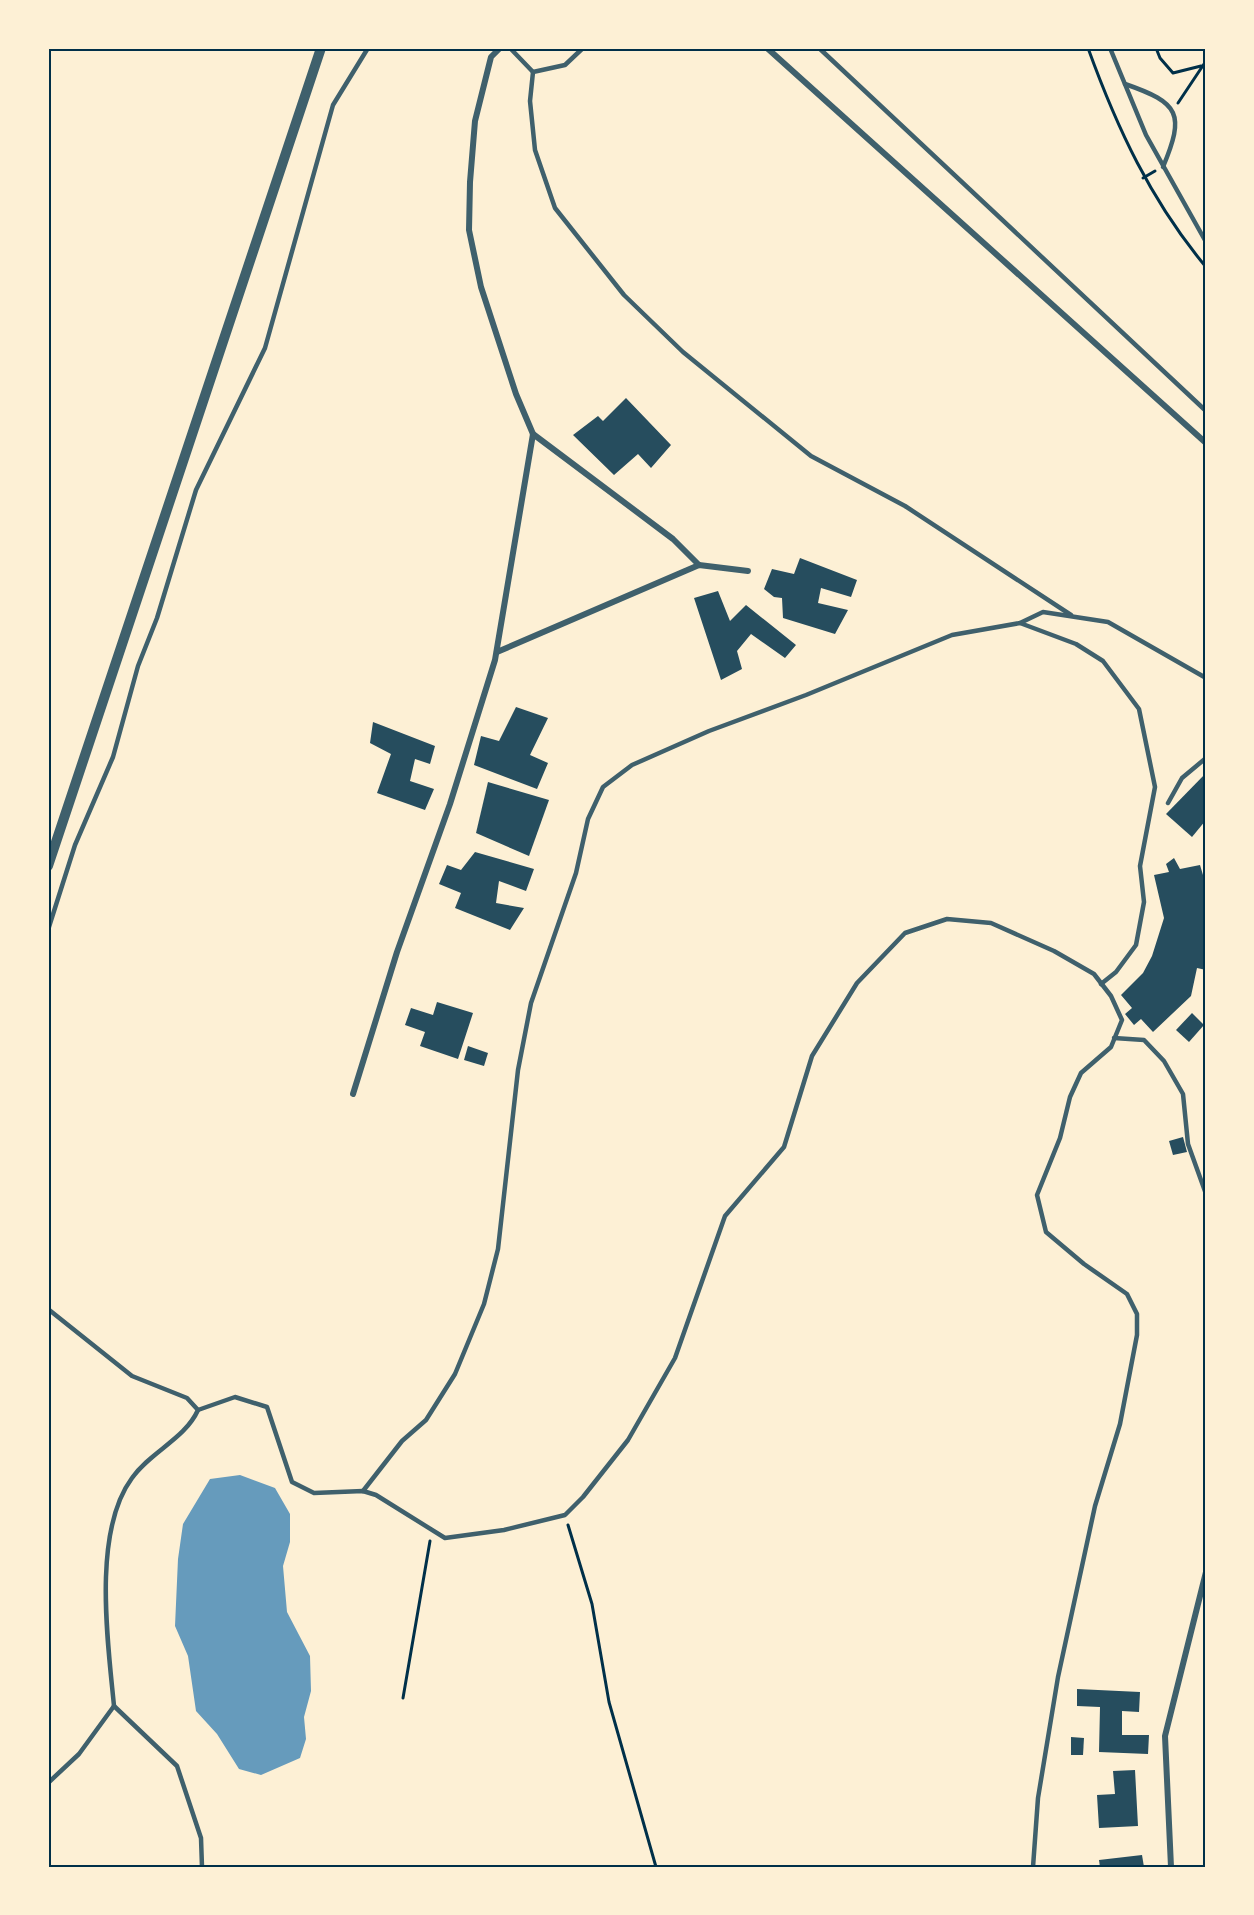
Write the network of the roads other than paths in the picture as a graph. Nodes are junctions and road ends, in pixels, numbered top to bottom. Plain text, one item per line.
1 (321, 48) edge
2 (368, 48) edge
3 (500, 48) edge
4 (510, 48) edge
5 (583, 48) edge
6 (767, 48) edge
7 (819, 48) edge
8 (1110, 48) edge
9 (533, 72) junction
10 (1125, 84) junction
11 (1163, 167) junction
12 (1206, 242) edge
13 (1206, 411) edge
14 (533, 434) junction
15 (1206, 443) edge
16 (699, 565) junction
17 (748, 571) dead end
18 (1074, 617) junction
19 (1020, 622) junction
20 (497, 652) junction
21 (1206, 678) edge
22 (1206, 758) edge
23 (1168, 803) dead end
24 (48, 866) edge
25 (48, 930) edge
26 (1101, 984) junction
27 (1114, 1038) junction
28 (352, 1094) dead end
29 (1206, 1194) edge
30 (48, 1309) edge
31 (198, 1410) junction
32 (363, 1491) junction
33 (1206, 1572) edge
34 (114, 1706) junction
35 (48, 1783) edge
36 (202, 1867) edge
37 (1033, 1867) edge
38 (1171, 1867) edge

1 - 24 street
2 - 25 lane
3 - 14 street
4 - 9 lane
5 - 9 lane
6 - 15 street
7 - 13 lane
8 - 10 lane
9 - 18 lane
10 - 11 lane
10 - 11 lane
11 - 12 lane
14 - 16 street
14 - 20 street
16 - 17 street
16 - 20 street
18 - 19 lane
18 - 21 lane
19 - 26 lane
19 - 32 lane
20 - 28 street
22 - 23 lane
26 - 27 lane
26 - 32 lane
27 - 29 lane
27 - 37 lane
30 - 31 lane
31 - 32 lane
31 - 34 lane
33 - 38 street
34 - 35 lane
34 - 36 lane

